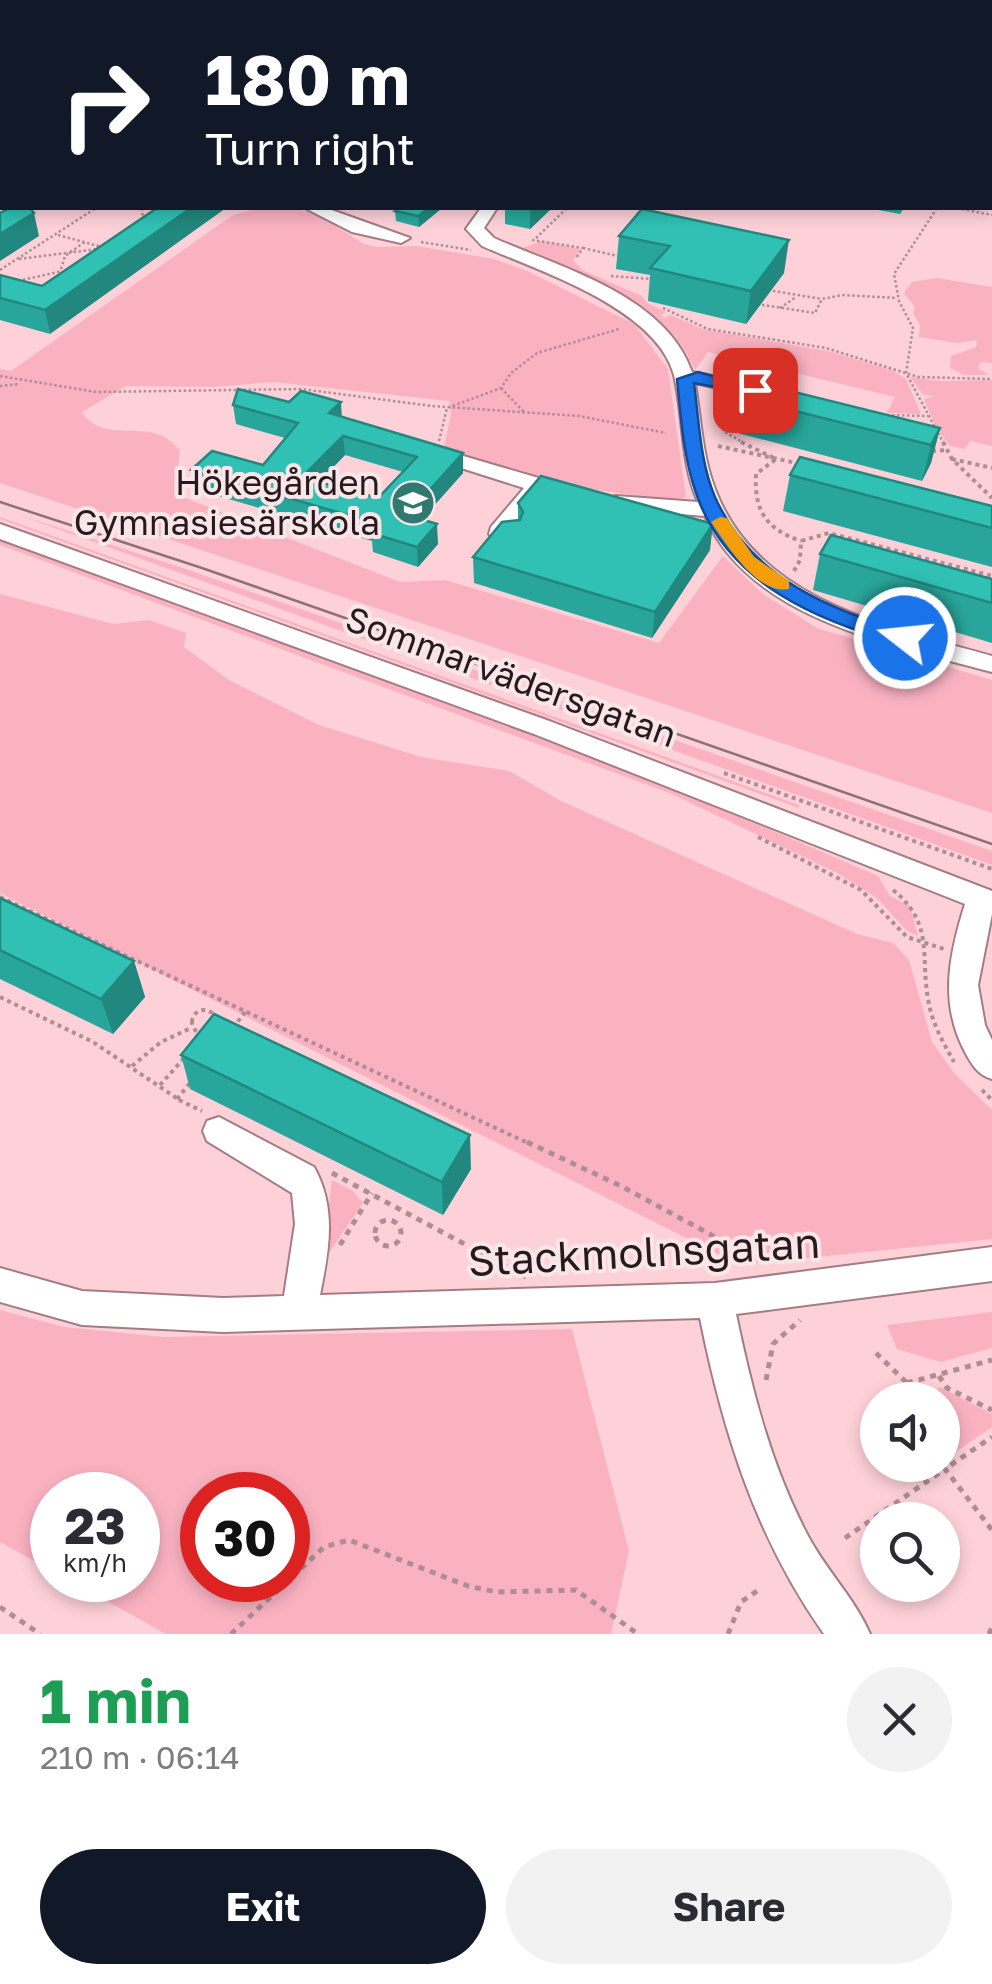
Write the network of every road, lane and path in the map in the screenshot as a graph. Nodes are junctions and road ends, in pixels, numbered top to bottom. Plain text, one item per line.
1 (93, 210) edge
2 (142, 210) edge
3 (318, 210) edge
4 (488, 210) edge
5 (565, 210) edge
6 (936, 210) edge
7 (966, 210) edge
8 (992, 215) edge
9 (145, 225) edge
10 (58, 234) junction
11 (400, 238) joint
12 (536, 238) junction
13 (86, 241) junction
14 (584, 248) junction
15 (508, 252) junction
16 (65, 256) junction
17 (16, 259) junction
18 (636, 260) edge
19 (581, 268) dead end
20 (0, 270) edge
21 (19, 281) edge
22 (660, 282) edge
23 (616, 284) dead end
24 (761, 288) edge
25 (796, 296) junction
26 (898, 298) junction
27 (822, 299) junction
28 (744, 302) edge
29 (660, 306) dead end
30 (778, 309) junction
31 (619, 329) dead end
32 (906, 373) junction
33 (0, 376) edge
34 (686, 379) junction
35 (992, 379) edge
36 (24, 383) junction
37 (0, 386) edge
38 (501, 388) junction
39 (755, 390) joint
40 (447, 408) junction
41 (524, 412) junction
42 (881, 415) edge
43 (928, 416) junction
44 (666, 434) dead end
45 (715, 446) dead end
46 (917, 450) edge
47 (948, 450) junction
48 (443, 456) joint
49 (776, 459) junction
50 (952, 459) junction
51 (808, 467) edge
52 (992, 468) edge
53 (536, 487) junction
54 (992, 498) edge
55 (714, 510) junction
56 (0, 531) edge
57 (508, 540) edge
58 (801, 542) junction
59 (873, 543) junction
60 (873, 556) edge
61 (948, 564) junction
62 (992, 576) edge
63 (942, 578) edge
64 (781, 584) junction
65 (992, 664) edge
66 (747, 832) dead end
67 (0, 897) edge
68 (986, 901) edge
69 (967, 955) junction
70 (0, 997) edge
71 (245, 1012) junction
72 (215, 1027) junction
73 (192, 1028) junction
74 (185, 1057) edge
75 (132, 1066) junction
76 (992, 1066) edge
77 (194, 1077) edge
78 (160, 1084) junction
79 (178, 1099) junction
80 (214, 1123) junction
81 (322, 1169) dead end
82 (401, 1208) junction
83 (394, 1222) junction
84 (752, 1257) dead end
85 (992, 1264) edge
86 (0, 1285) edge
87 (542, 1286) dead end
88 (715, 1300) junction
89 (300, 1313) junction
90 (802, 1318) dead end
91 (876, 1354) dead end
92 (992, 1360) edge
93 (938, 1374) junction
94 (906, 1382) edge
95 (910, 1382) edge
96 (766, 1396) dead end
97 (992, 1410) edge
98 (992, 1437) edge
99 (960, 1457) edge
100 (923, 1482) edge
101 (955, 1482) edge
102 (992, 1530) edge
103 (846, 1538) dead end
104 (757, 1591) dead end
105 (0, 1607) edge
106 (40, 1634) edge
107 (231, 1634) edge
108 (638, 1634) edge
109 (728, 1634) edge
110 (849, 1634) edge

1 - 10 path
2 - 9 path
3 - 11 street
4 - 15 street
5 - 12 path
6 - 26 path
7 - 8 path
10 - 13 path
10 - 17 path
11 - 15 path
12 - 14 path
12 - 15 path
13 - 16 path
13 - 16 path
14 - 18 path
14 - 19 path
15 - 34 street
16 - 17 path
16 - 21 path
17 - 20 path
22 - 23 path
24 - 25 path
25 - 27 path
25 - 30 path
26 - 27 path
26 - 32 path
27 - 30 path
28 - 30 path
29 - 32 path
31 - 38 path
32 - 35 path
32 - 43 path
33 - 36 path
34 - 39 street
34 - 55 street
36 - 37 path
36 - 40 path
38 - 40 path
38 - 41 path
39 - 49 path
40 - 41 path
40 - 48 path
41 - 44 path
42 - 43 path
43 - 47 path
45 - 49 path
46 - 47 path
47 - 50 path
48 - 53 street
49 - 51 path
49 - 58 path
50 - 52 path
50 - 54 path
53 - 55 street
53 - 57 street
55 - 64 street
56 - 68 street, Sommarvädersgatan
58 - 59 path
58 - 64 path
59 - 60 path
59 - 61 path
61 - 62 path
61 - 63 path
64 - 65 street
66 - 69 path
67 - 71 path
68 - 69 street
69 - 76 street
70 - 75 path
71 - 72 path
71 - 84 path
72 - 73 path
72 - 73 path
73 - 75 path
74 - 78 path
75 - 78 path
77 - 79 path
78 - 79 path
79 - 80 path
79 - 80 path
80 - 89 street
81 - 82 path
82 - 83 path
82 - 87 path
83 - 83 path
85 - 88 street, Stackmolnsgatan
86 - 89 street, Stackmolnsgatan
88 - 89 street, Stackmolnsgatan
88 - 110 street
90 - 96 path
91 - 94 path
92 - 93 path
93 - 95 path
93 - 97 path
98 - 99 path
100 - 103 path
101 - 102 path
104 - 109 path
105 - 106 path
107 - 108 path

